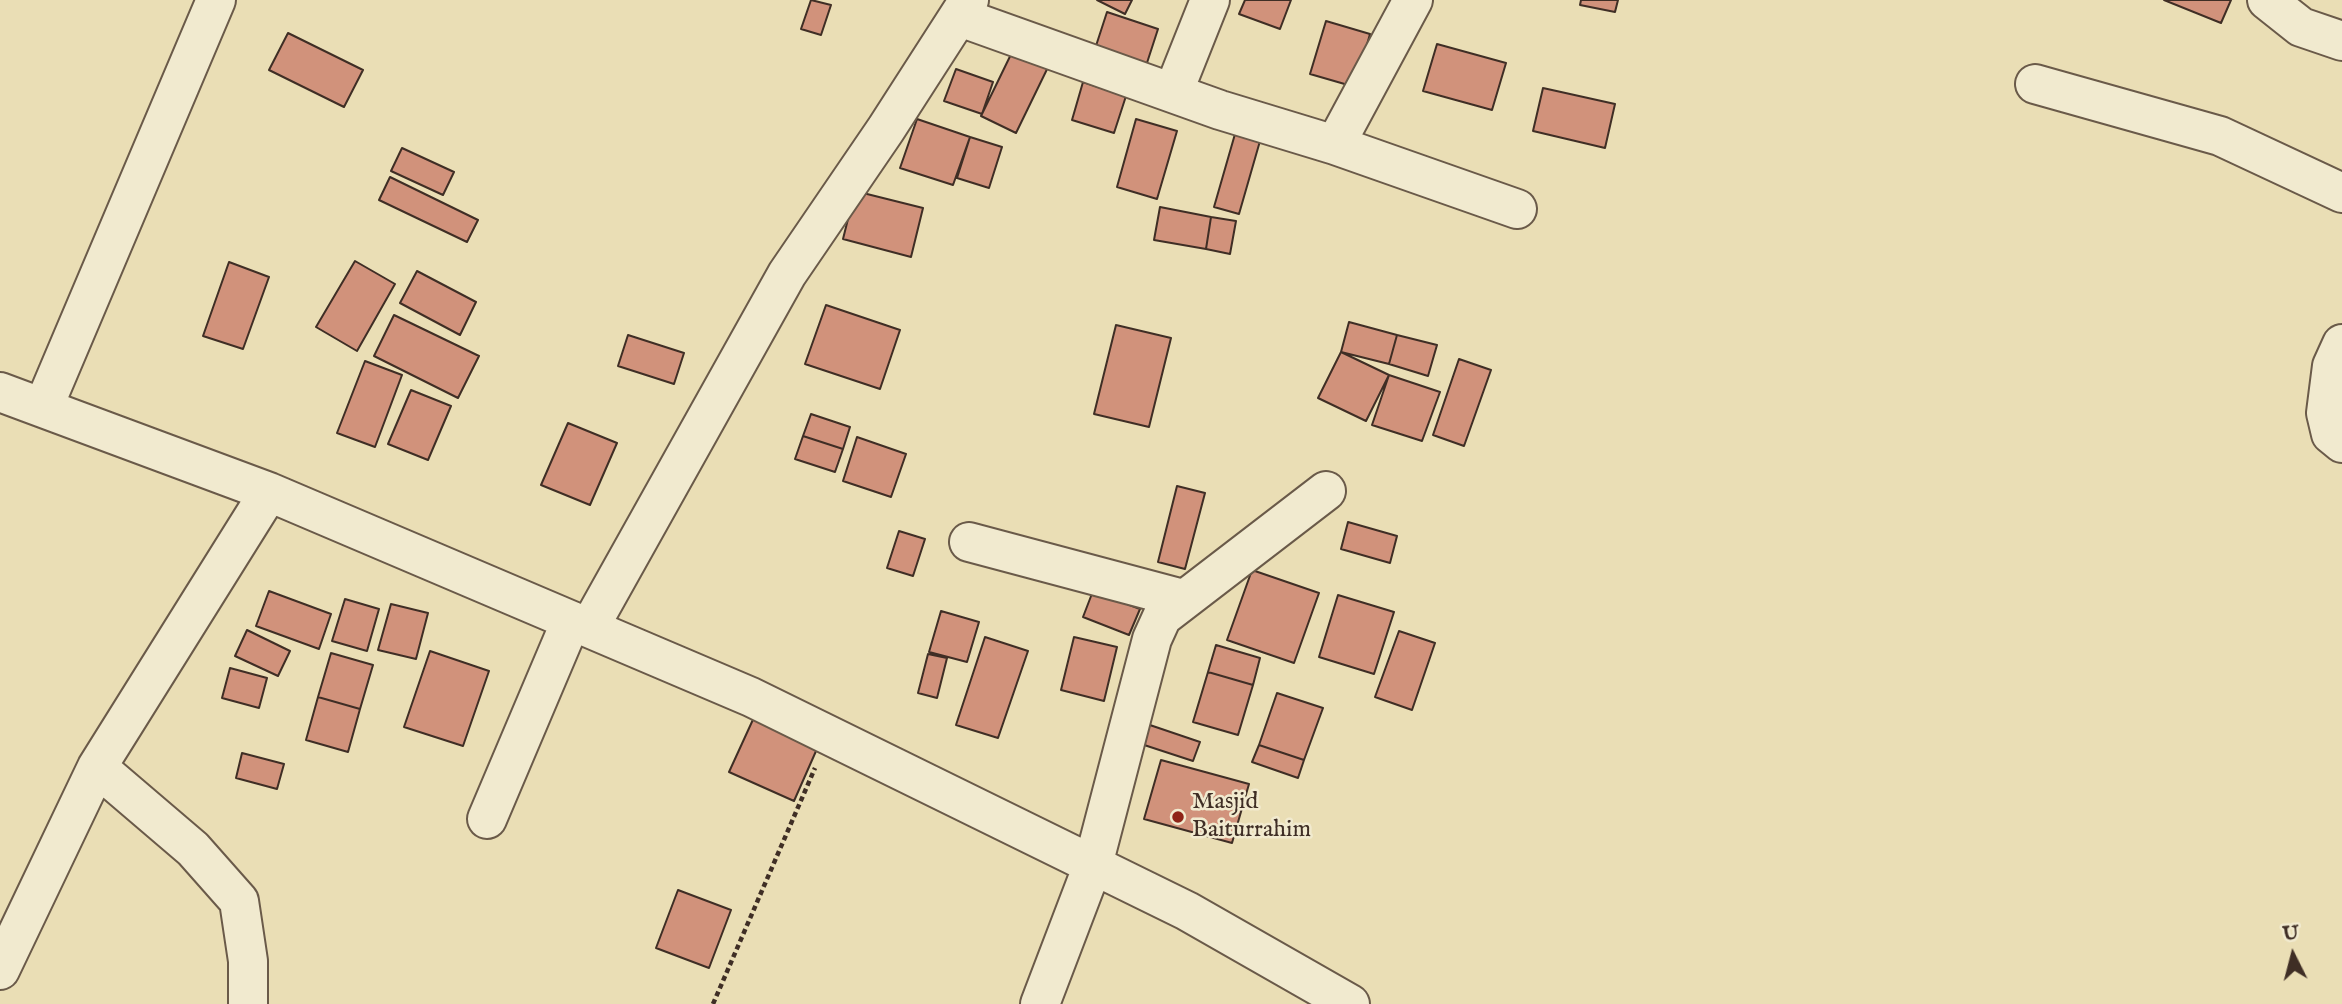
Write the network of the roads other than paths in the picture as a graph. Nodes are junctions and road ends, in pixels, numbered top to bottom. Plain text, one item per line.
1 (216, 0) edge
2 (1210, 0) edge
3 (1413, 0) edge
4 (2267, 0) edge
5 (965, 8) edge
6 (2342, 41) edge
7 (2035, 84) dead end
8 (1173, 93) junction
9 (1335, 145) junction
10 (2342, 193) edge
11 (1517, 209) dead end
12 (2342, 344) edge
13 (0, 392) edge
14 (43, 408) junction
15 (2342, 443) edge
16 (1326, 491) dead end
17 (270, 492) junction
18 (969, 541) dead end
19 (1184, 599) junction
20 (580, 624) junction
21 (97, 767) junction
22 (487, 819) dead end
23 (1093, 865) junction
24 (0, 970) edge
25 (248, 1004) edge
26 (1040, 1004) edge
27 (1350, 1004) edge

1 - 14 street
2 - 8 street
3 - 9 street
4 - 6 street
5 - 8 street
5 - 20 street
7 - 10 street
8 - 9 street
9 - 11 street
12 - 15 street
13 - 14 street
14 - 17 street
16 - 19 street
17 - 20 street
17 - 21 street
18 - 19 street
19 - 23 street
20 - 22 street
20 - 23 street
21 - 24 street
21 - 25 street
23 - 26 street
23 - 27 street

